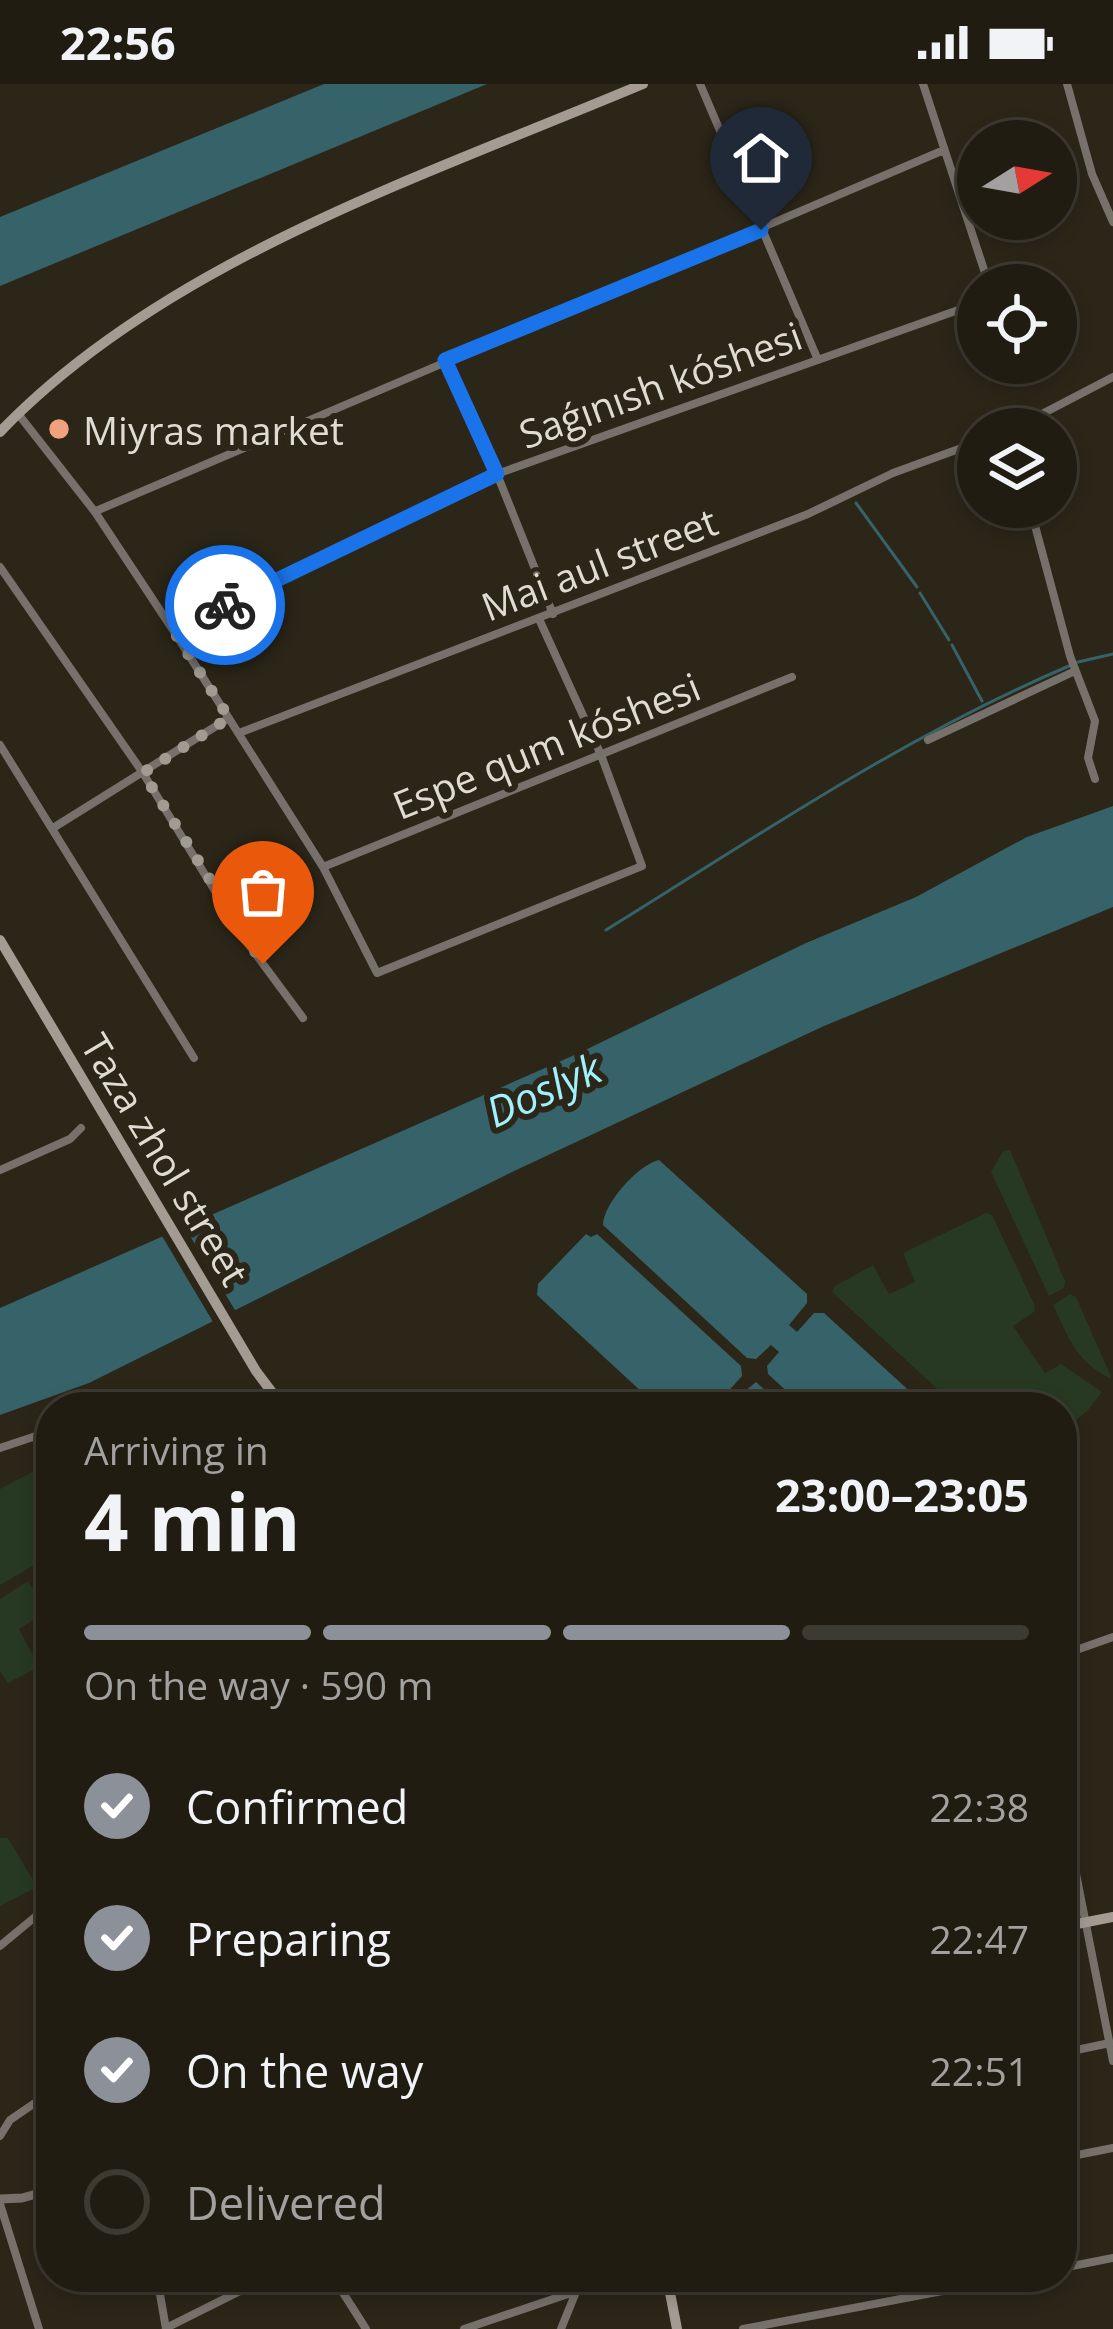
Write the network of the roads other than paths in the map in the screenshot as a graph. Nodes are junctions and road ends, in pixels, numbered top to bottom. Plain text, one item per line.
1 (643, 84) edge
2 (700, 84) edge
3 (923, 84) edge
4 (1067, 84) edge
5 (944, 150) junction
6 (1113, 221) edge
7 (761, 230) junction
8 (982, 264) edge
9 (957, 310) edge
10 (445, 360) junction
11 (818, 360) junction
12 (1113, 377) edge
13 (1053, 408) edge
14 (18, 413) junction
15 (0, 432) edge
16 (957, 450) edge
17 (497, 474) junction
18 (95, 512) junction
19 (1036, 528) edge
20 (0, 567) edge
21 (553, 614) junction
22 (539, 620) junction
23 (173, 630) junction
24 (1075, 671) junction
25 (792, 677) dead end
26 (229, 718) junction
27 (239, 733) junction
28 (928, 740) dead end
29 (0, 745) edge
30 (601, 755) junction
31 (143, 773) junction
32 (1095, 779) dead end
33 (53, 828) junction
34 (323, 867) junction
35 (0, 940) edge
36 (303, 1018) dead end
37 (194, 1058) dead end
38 (81, 1127) dead end
39 (0, 1170) edge
40 (273, 1392) edge
41 (36, 1436) edge
42 (0, 1448) edge
43 (1113, 1637) edge
44 (1077, 1650) edge
45 (1077, 1874) edge
46 (36, 1917) edge
47 (1113, 1917) edge
48 (1087, 1922) junction
49 (1077, 1924) edge
50 (0, 1946) edge
51 (1110, 2044) junction
52 (1077, 2050) edge
53 (1113, 2061) edge
54 (36, 2102) edge
55 (0, 2136) edge
56 (1113, 2148) edge
57 (1077, 2155) edge
58 (36, 2194) edge
59 (0, 2202) edge
60 (1113, 2258) edge
61 (1077, 2265) edge
62 (160, 2292) edge
63 (239, 2292) edge
64 (343, 2292) edge
65 (574, 2292) joint
66 (670, 2292) edge
67 (937, 2292) edge
68 (39, 2329) edge
69 (166, 2329) edge
70 (367, 2329) edge
71 (464, 2329) edge
72 (561, 2329) edge
73 (677, 2329) edge
74 (743, 2329) edge

1 - 14 main road
2 - 7 street
3 - 5 street
4 - 6 street
5 - 7 street
5 - 8 street
7 - 10 street
7 - 11 street
9 - 11 street, Saǵınısh kóshesi
10 - 17 street
10 - 18 street
11 - 17 street, Saǵınısh kóshesi
12 - 13 street
14 - 15 main road
14 - 18 street
16 - 21 street, Mai aul street
17 - 21 street
17 - 23 street, Saǵınısh kóshesi
18 - 23 street
19 - 24 street
20 - 31 street
21 - 22 street, Mai aul street
22 - 27 street, Mai aul street
22 - 30 street
23 - 26 street
24 - 28 street
24 - 32 street
25 - 30 street, Espe qum kóshesi
26 - 27 street
26 - 31 street
27 - 34 street
29 - 33 street
30 - 34 street, Espe qum kóshesi
30 - 34 street
31 - 33 street
31 - 36 street
33 - 37 street
35 - 40 main road, Taza zhol street
38 - 39 street
41 - 42 street
43 - 44 street
45 - 48 street
46 - 50 street
47 - 48 main road
48 - 49 main road
48 - 51 street
51 - 52 street
51 - 53 street
54 - 55 street
56 - 57 street
58 - 59 street
59 - 68 street
60 - 61 street
62 - 69 street
63 - 69 street
64 - 70 street
65 - 71 street
65 - 72 street
66 - 73 main road
67 - 74 street

